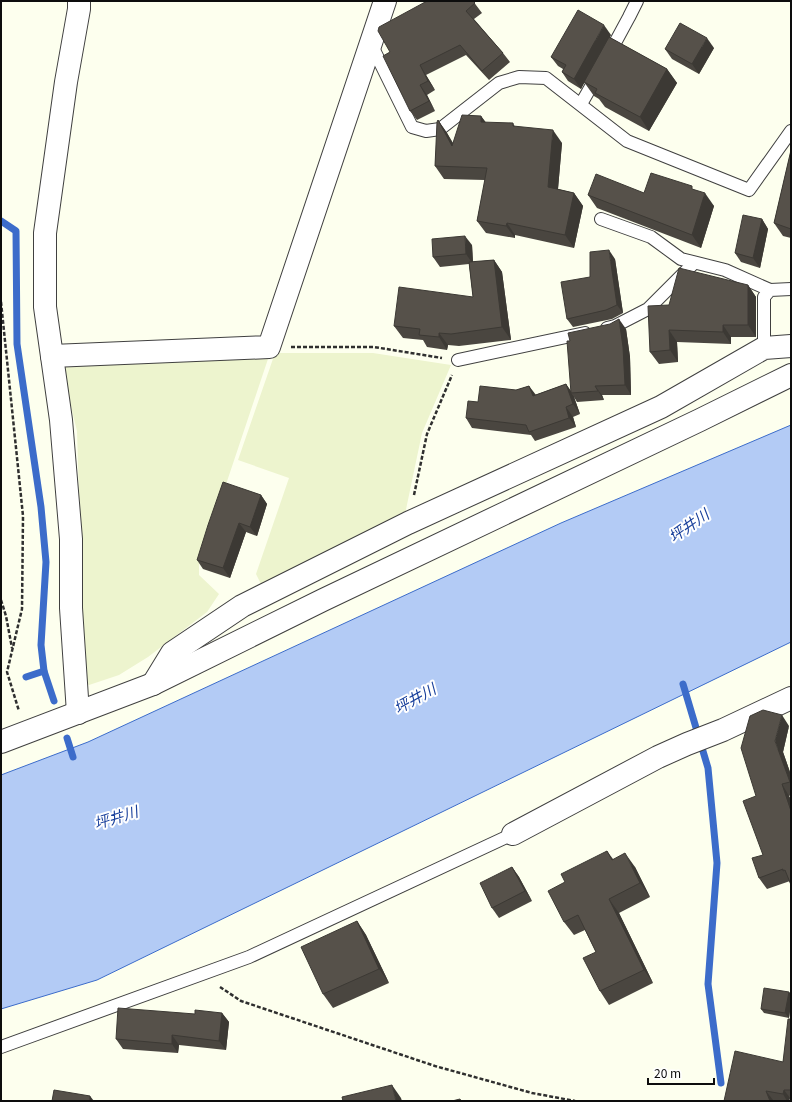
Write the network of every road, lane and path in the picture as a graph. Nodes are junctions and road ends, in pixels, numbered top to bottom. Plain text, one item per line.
1 (79, 1) edge
2 (385, 1) edge
3 (637, 1) edge
4 (371, 44) junction
5 (581, 104) junction
6 (791, 130) edge
7 (601, 219) dead end
8 (694, 263) junction
9 (791, 289) edge
10 (770, 290) junction
11 (1, 302) edge
12 (791, 346) edge
13 (269, 347) junction
14 (764, 348) junction
15 (52, 356) junction
16 (458, 360) junction
17 (791, 375) edge
18 (408, 523) junction
19 (1, 600) edge
20 (12, 650) junction
21 (153, 684) junction
22 (791, 698) edge
23 (78, 713) junction
24 (26, 733) junction
25 (1, 742) edge
26 (512, 834) joint
27 (202, 974) junction
28 (1, 1047) edge
29 (575, 1101) edge

1 - 15 street
2 - 4 street
3 - 5 lane
4 - 5 lane
4 - 13 street
5 - 6 lane
7 - 8 lane
8 - 10 lane
8 - 16 lane
9 - 10 lane
10 - 14 lane
11 - 20 path
12 - 14 street
13 - 15 street
13 - 16 path
14 - 18 street
15 - 23 street
16 - 18 path
17 - 21 street
18 - 21 street
19 - 20 path
20 - 24 path
21 - 23 street
22 - 26 street
23 - 24 street
24 - 25 street
26 - 27 lane
27 - 28 lane
27 - 29 path

